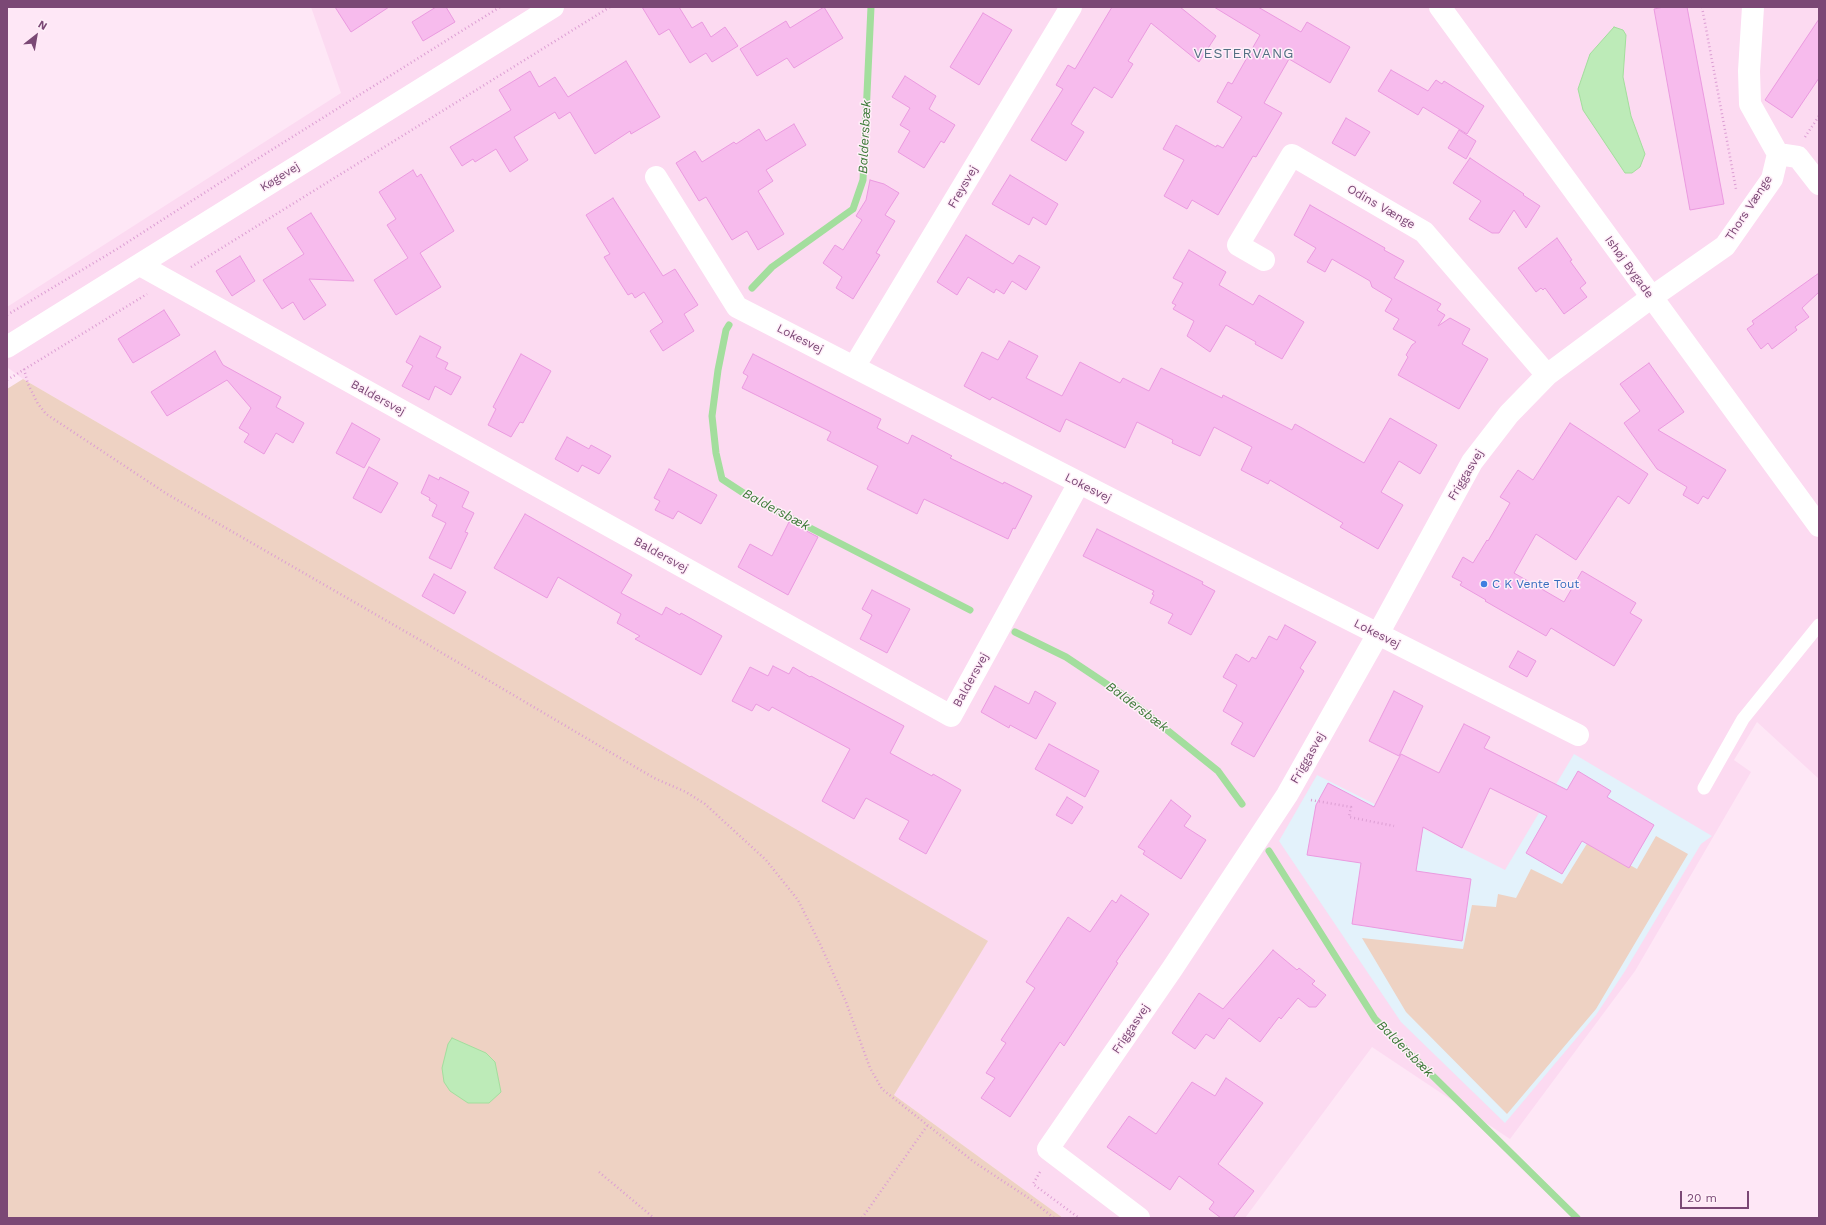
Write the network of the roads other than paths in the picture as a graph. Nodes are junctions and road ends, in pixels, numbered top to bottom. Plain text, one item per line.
1 (553, 7) edge
2 (1071, 7) edge
3 (1440, 7) edge
4 (1753, 7) edge
5 (1778, 154) junction
6 (656, 177) dead end
7 (1819, 184) edge
8 (1264, 260) dead end
9 (140, 265) junction
10 (1652, 297) junction
11 (7, 347) edge
12 (854, 367) junction
13 (1547, 375) junction
14 (1079, 483) junction
15 (1819, 526) edge
16 (1819, 625) edge
17 (1378, 634) junction
18 (1578, 735) dead end
19 (1704, 788) dead end
20 (1138, 1218) edge

1 - 9 street, Køgevej
2 - 12 street, Freysvej
3 - 10 street, Ishøj Bygade
4 - 5 street
5 - 7 street
5 - 10 street, Thors Vænge
6 - 12 street, Lokesvej
8 - 13 street, Odins Vænge
9 - 11 street, Køgevej
9 - 14 street, Baldersvej
10 - 13 street, Friggasvej
10 - 15 street, Ishøj Bygade
12 - 14 street, Lokesvej
13 - 17 street, Friggasvej
14 - 17 street, Lokesvej
16 - 19 lane
17 - 18 street, Lokesvej
17 - 20 street, Friggasvej

